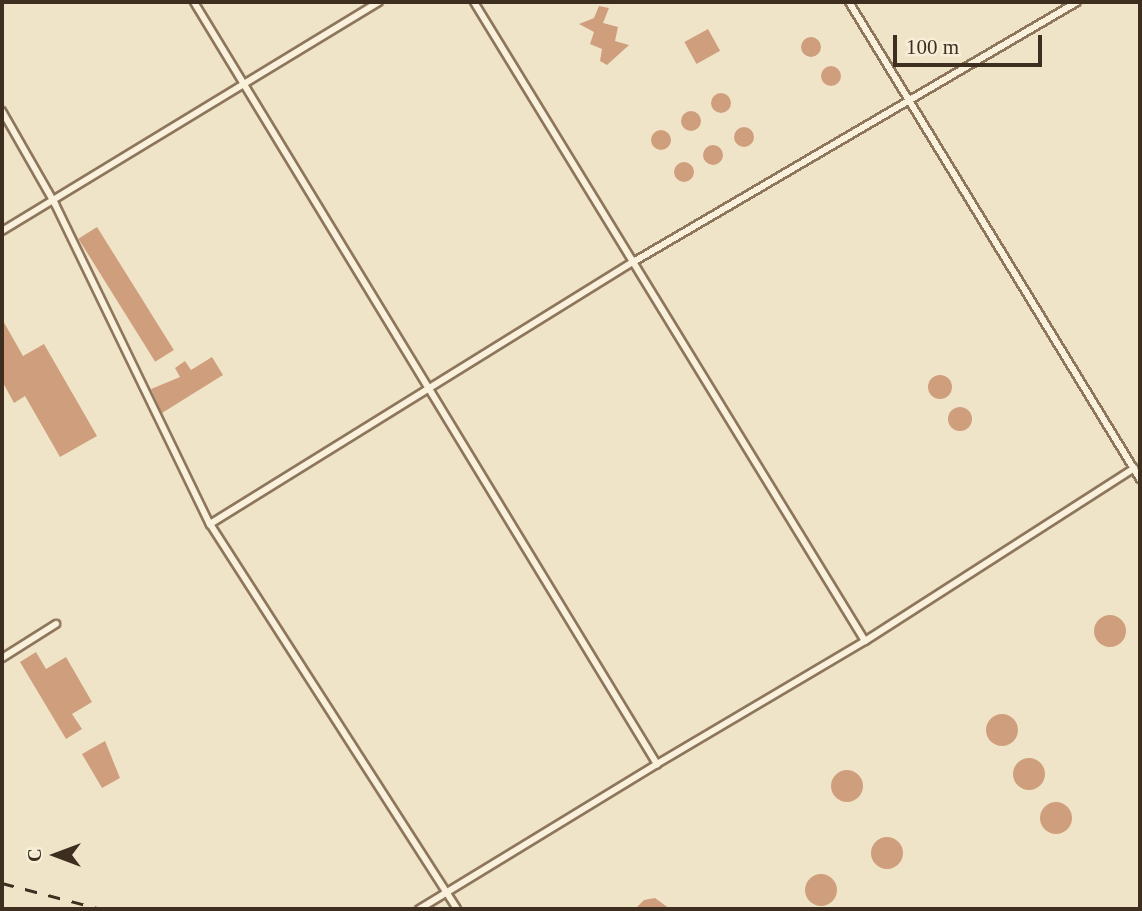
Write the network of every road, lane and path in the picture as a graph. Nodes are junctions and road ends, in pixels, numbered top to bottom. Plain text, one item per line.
1 (194, 2) edge
2 (379, 2) edge
3 (474, 2) edge
4 (849, 2) edge
5 (1077, 2) edge
6 (245, 86) junction
7 (909, 101) junction
8 (2, 111) edge
9 (55, 204) junction
10 (2, 231) edge
11 (635, 261) junction
12 (426, 387) junction
13 (1134, 468) junction
14 (1140, 480) edge
15 (210, 524) junction
16 (56, 624) dead end
17 (866, 640) junction
18 (2, 659) edge
19 (657, 764) junction
20 (447, 893) junction
21 (419, 909) edge
22 (457, 909) edge

1 - 6 lane
2 - 6 lane
3 - 11 lane
4 - 7 lane
5 - 7 lane
6 - 9 lane
6 - 12 lane
7 - 11 lane
7 - 13 lane
8 - 9 lane
9 - 10 lane
9 - 15 lane
11 - 12 lane
11 - 17 lane
12 - 15 lane
12 - 19 lane
13 - 14 lane
13 - 17 lane
15 - 20 lane
16 - 18 lane
17 - 19 lane
19 - 20 lane
20 - 21 lane
20 - 22 lane

